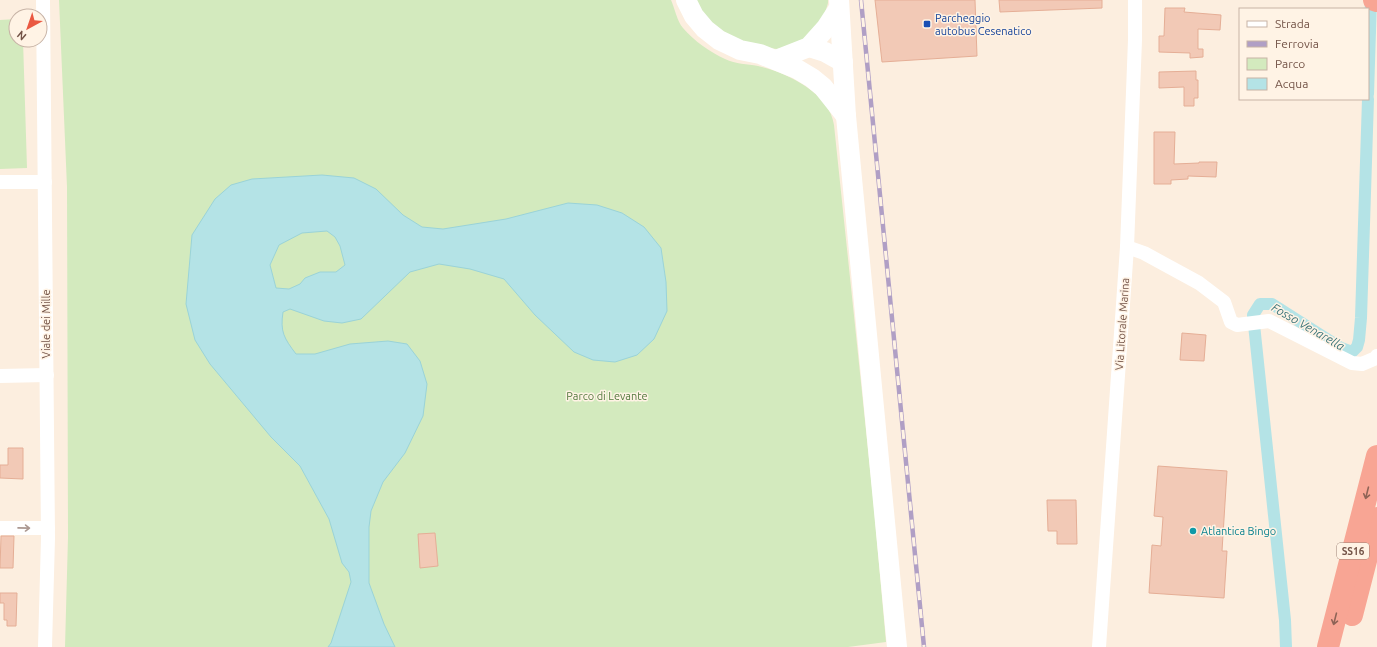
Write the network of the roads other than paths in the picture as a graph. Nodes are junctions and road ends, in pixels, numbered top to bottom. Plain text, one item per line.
1 (43, 0) edge
2 (686, 0) edge
3 (1135, 0) edge
4 (839, 4) edge
5 (809, 47) junction
6 (776, 60) junction
7 (843, 62) junction
8 (812, 78) junction
9 (846, 116) junction
10 (0, 182) edge
11 (45, 182) junction
12 (1128, 247) junction
13 (1377, 356) edge
14 (47, 375) junction
15 (0, 376) edge
16 (1377, 456) edge
17 (1377, 518) edge
18 (0, 528) edge
19 (48, 528) junction
20 (45, 647) edge
21 (897, 647) edge
22 (1099, 647) edge
23 (1328, 647) edge
24 (1344, 647) edge

1 - 11 street, Viale dei Mille
2 - 6 street
3 - 12 street, Via Litorale Marina
4 - 5 street
4 - 7 street
5 - 6 street
5 - 7 street
6 - 8 street
7 - 8 street
7 - 9 street
8 - 9 street
9 - 21 street
10 - 11 street
11 - 14 street, Viale dei Mille
12 - 13 street
12 - 22 street, Via Litorale Marina
14 - 15 street
14 - 19 street, Viale dei Mille
16 -> 23 highway, SS16
17 - 24 highway, SS16
18 -> 19 street
19 - 20 street, Viale dei Mille

